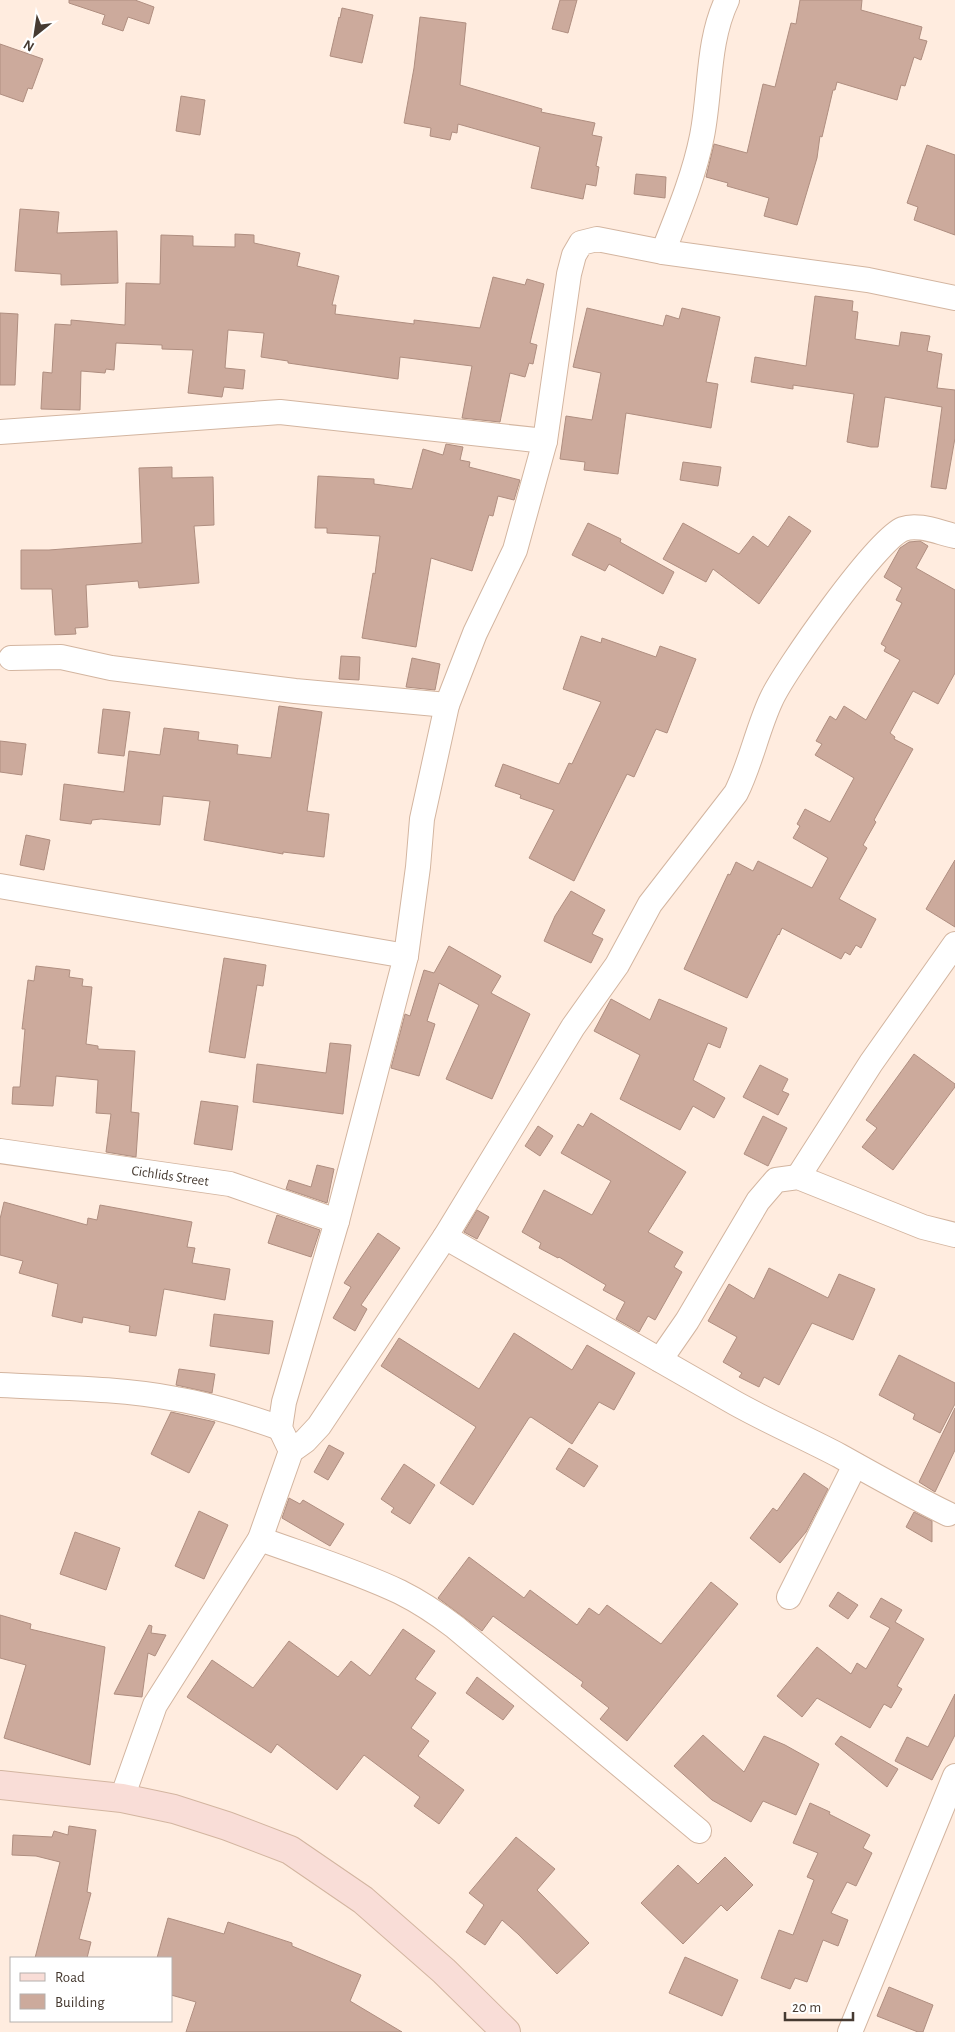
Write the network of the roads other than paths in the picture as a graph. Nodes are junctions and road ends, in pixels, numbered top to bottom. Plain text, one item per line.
1 (727, 0) edge
2 (663, 252) junction
3 (955, 298) edge
4 (0, 432) edge
5 (545, 441) junction
6 (955, 536) edge
7 (10, 658) dead end
8 (447, 705) junction
9 (0, 886) edge
10 (955, 944) edge
11 (406, 956) junction
12 (0, 1152) edge
13 (798, 1177) junction
14 (337, 1221) junction
15 (955, 1234) edge
16 (445, 1237) junction
17 (660, 1360) junction
18 (0, 1385) edge
19 (280, 1428) junction
20 (291, 1451) junction
21 (855, 1465) junction
22 (948, 1514) dead end
23 (260, 1539) junction
24 (789, 1596) dead end
25 (955, 1776) edge
26 (0, 1786) edge
27 (122, 1798) junction
28 (699, 1831) dead end
29 (506, 2032) edge
30 (850, 2032) edge

1 - 2 street
2 - 3 street
2 - 5 street
4 - 5 street
5 - 8 street
6 - 16 street
7 - 8 street
8 - 11 street
9 - 11 street
10 - 13 street
11 - 14 street
12 - 14 street, Cichlids Street
13 - 15 street
13 - 17 street
14 - 19 street
16 - 17 street
16 - 20 street
17 - 21 street
18 - 19 street
19 - 20 street
20 - 23 street
21 - 22 street
21 - 24 street
23 - 27 street
23 - 28 street
25 - 30 street
26 - 27 main road
27 - 29 main road

